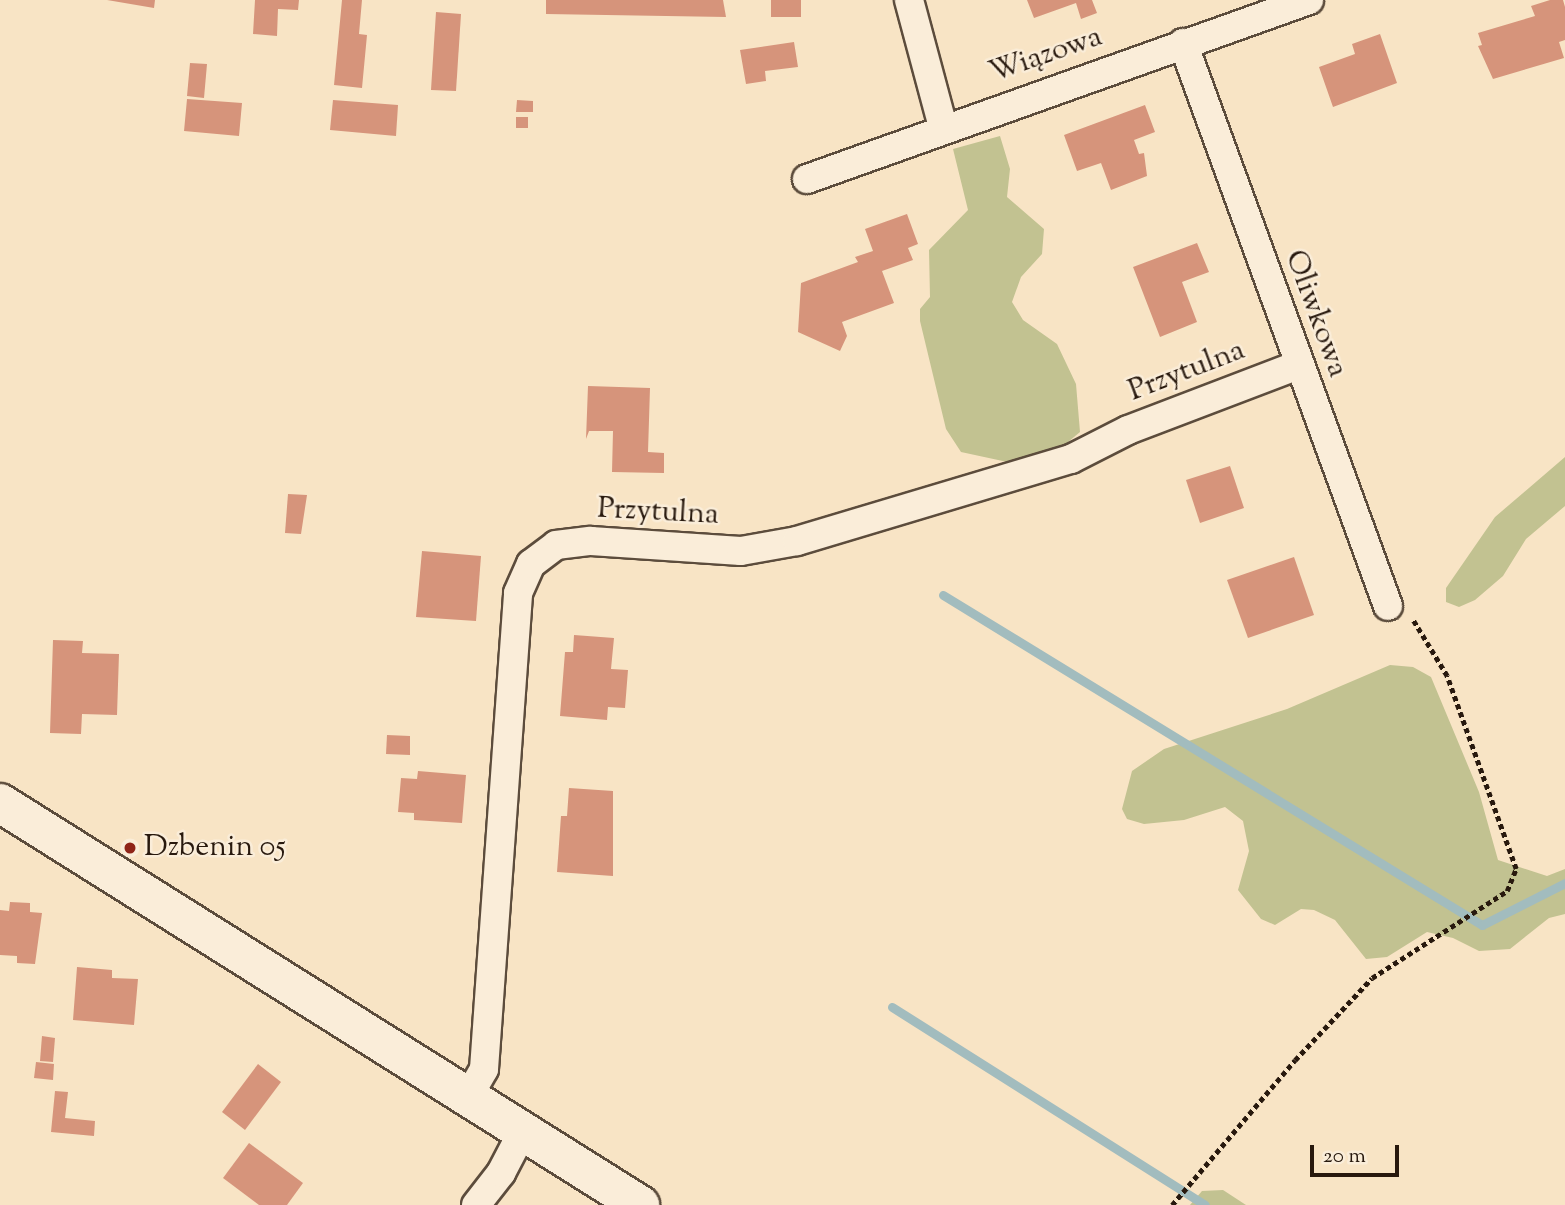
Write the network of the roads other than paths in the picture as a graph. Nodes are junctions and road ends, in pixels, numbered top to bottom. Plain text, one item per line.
1 (909, 0) edge
2 (1309, 0) edge
3 (1183, 43) junction
4 (943, 127) junction
5 (807, 179) dead end
6 (1298, 365) junction
7 (1388, 606) road end
8 (0, 803) edge
9 (468, 1097) junction
10 (523, 1131) junction
11 (476, 1205) edge
12 (640, 1205) edge

1 - 4 street
2 - 3 street, Wiązowa
3 - 4 street, Wiązowa
3 - 6 street, Oliwkowa
4 - 5 street, Wiązowa
6 - 7 street, Oliwkowa
6 - 9 street, Przytulna
8 - 9 street
9 - 10 street
10 - 11 street
10 - 12 street

